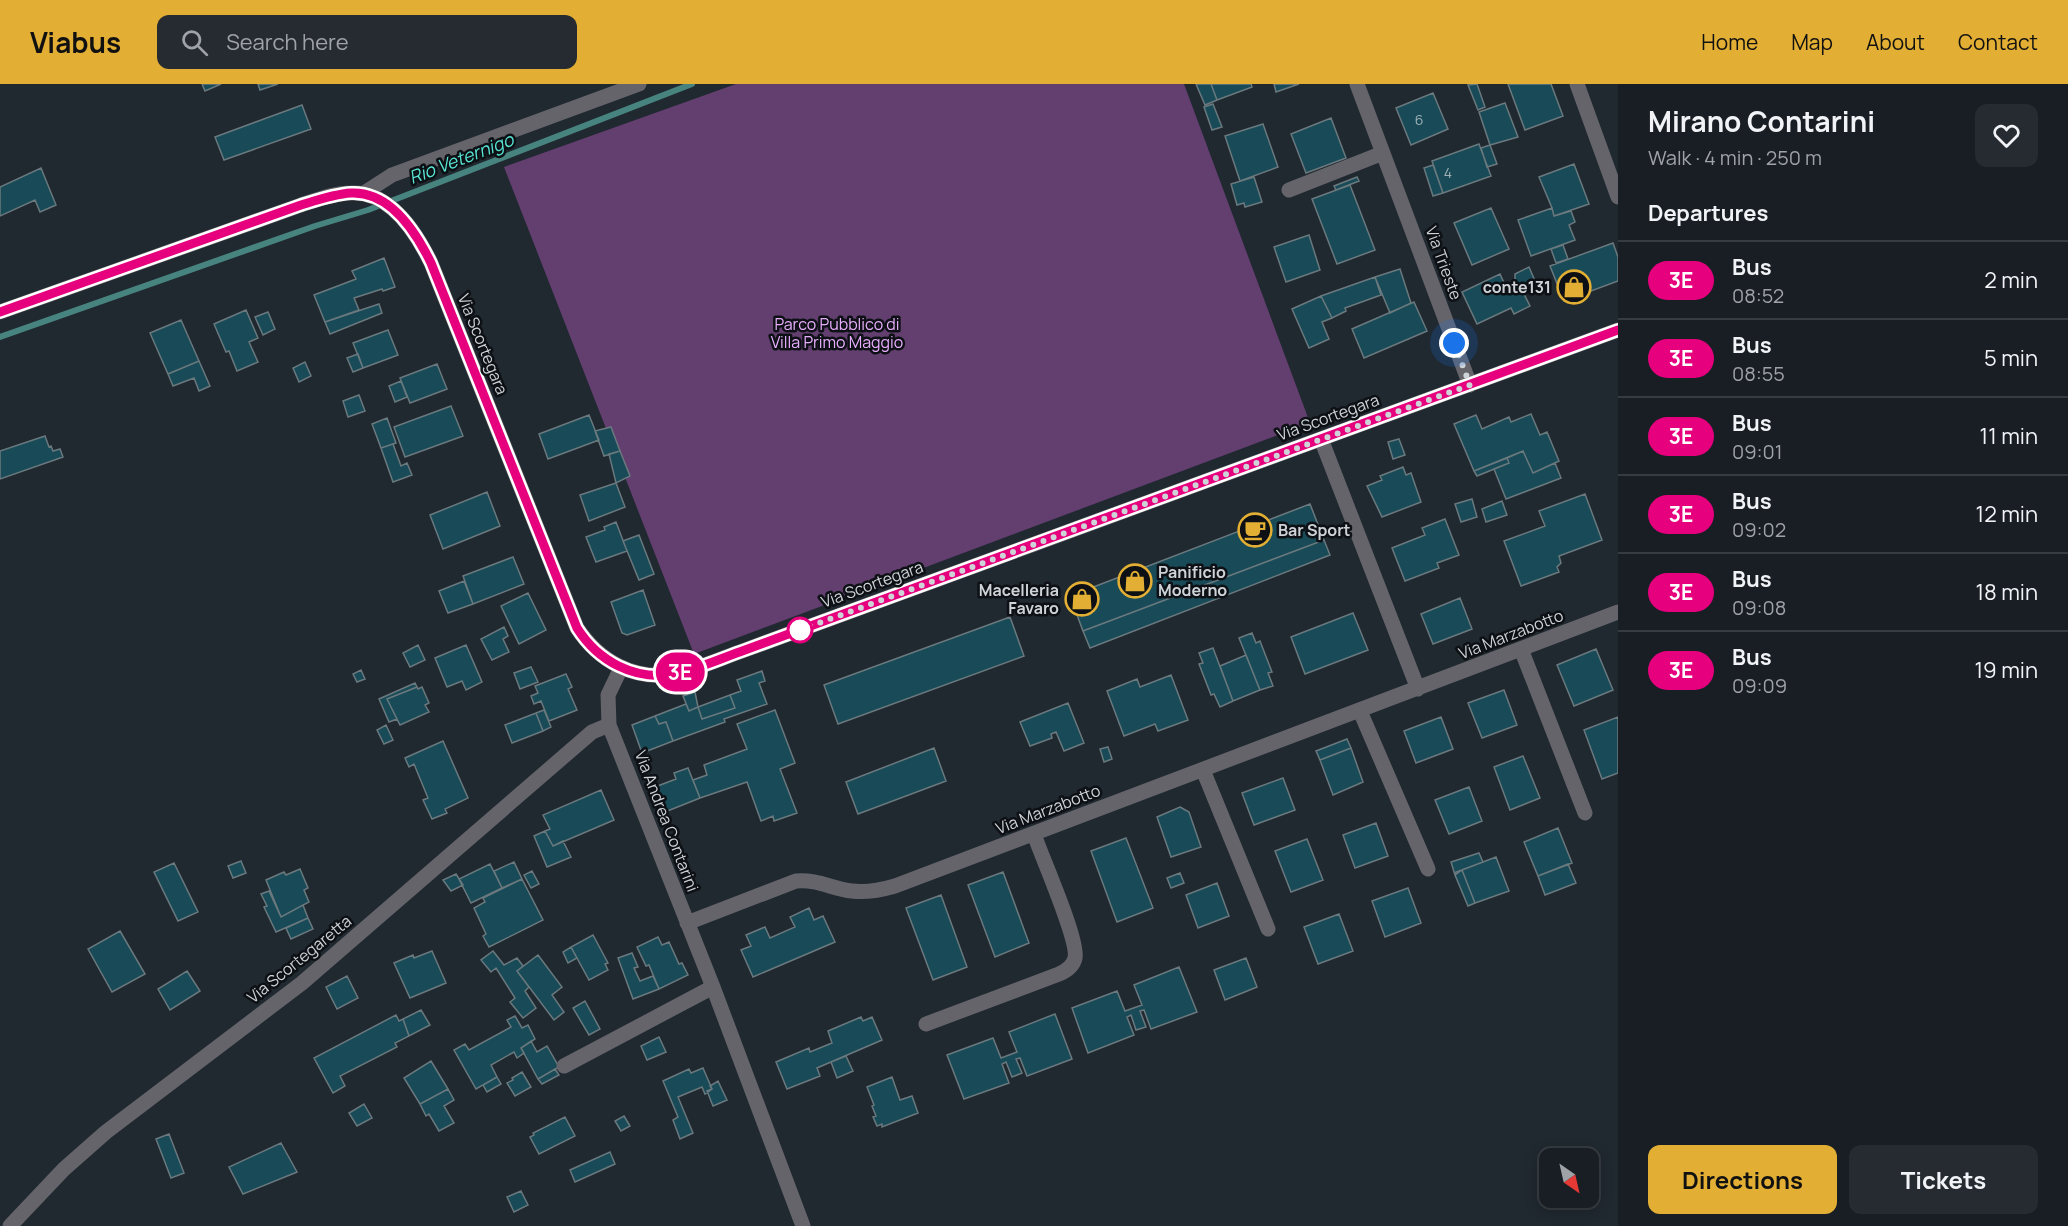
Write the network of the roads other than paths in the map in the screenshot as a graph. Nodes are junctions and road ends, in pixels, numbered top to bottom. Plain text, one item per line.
1 (639, 84) edge
2 (1358, 84) edge
3 (1577, 84) edge
4 (1383, 153) junction
5 (1289, 190) dead end
6 (370, 196) junction
7 (1618, 197) edge
8 (0, 312) edge
9 (1618, 330) edge
10 (1470, 385) junction
11 (1321, 439) junction
12 (1618, 612) edge
13 (1521, 649) junction
14 (621, 668) junction
15 (1418, 689) junction
16 (1360, 711) junction
17 (609, 725) junction
18 (1203, 770) junction
19 (1585, 813) dead end
20 (1034, 834) junction
21 (1428, 869) dead end
22 (687, 923) junction
23 (1268, 929) dead end
24 (713, 987) junction
25 (927, 1024) dead end
26 (564, 1066) dead end
27 (12, 1225) edge
28 (802, 1226) edge

1 - 6 street
2 - 4 street, Via Trieste
3 - 7 street
4 - 5 street
4 - 10 street, Via Trieste
6 - 8 street
6 - 14 street, Via Scortegara
9 - 10 street, Via Scortegara
10 - 11 street, Via Scortegara
11 - 14 street, Via Scortegara
11 - 15 street
12 - 13 street, Via Marzabotto
13 - 15 street, Via Marzabotto
13 - 19 street
14 - 17 street, Via Andrea Contarini
15 - 16 street, Via Marzabotto
16 - 18 street, Via Marzabotto
16 - 21 street
17 - 22 street, Via Andrea Contarini
17 - 27 street, Via Scortegaretta
18 - 20 street, Via Marzabotto
18 - 23 street
20 - 22 street, Via Marzabotto
20 - 25 street
22 - 24 street, Via Andrea Contarini
24 - 26 street
24 - 28 street, Via Andrea Contarini

